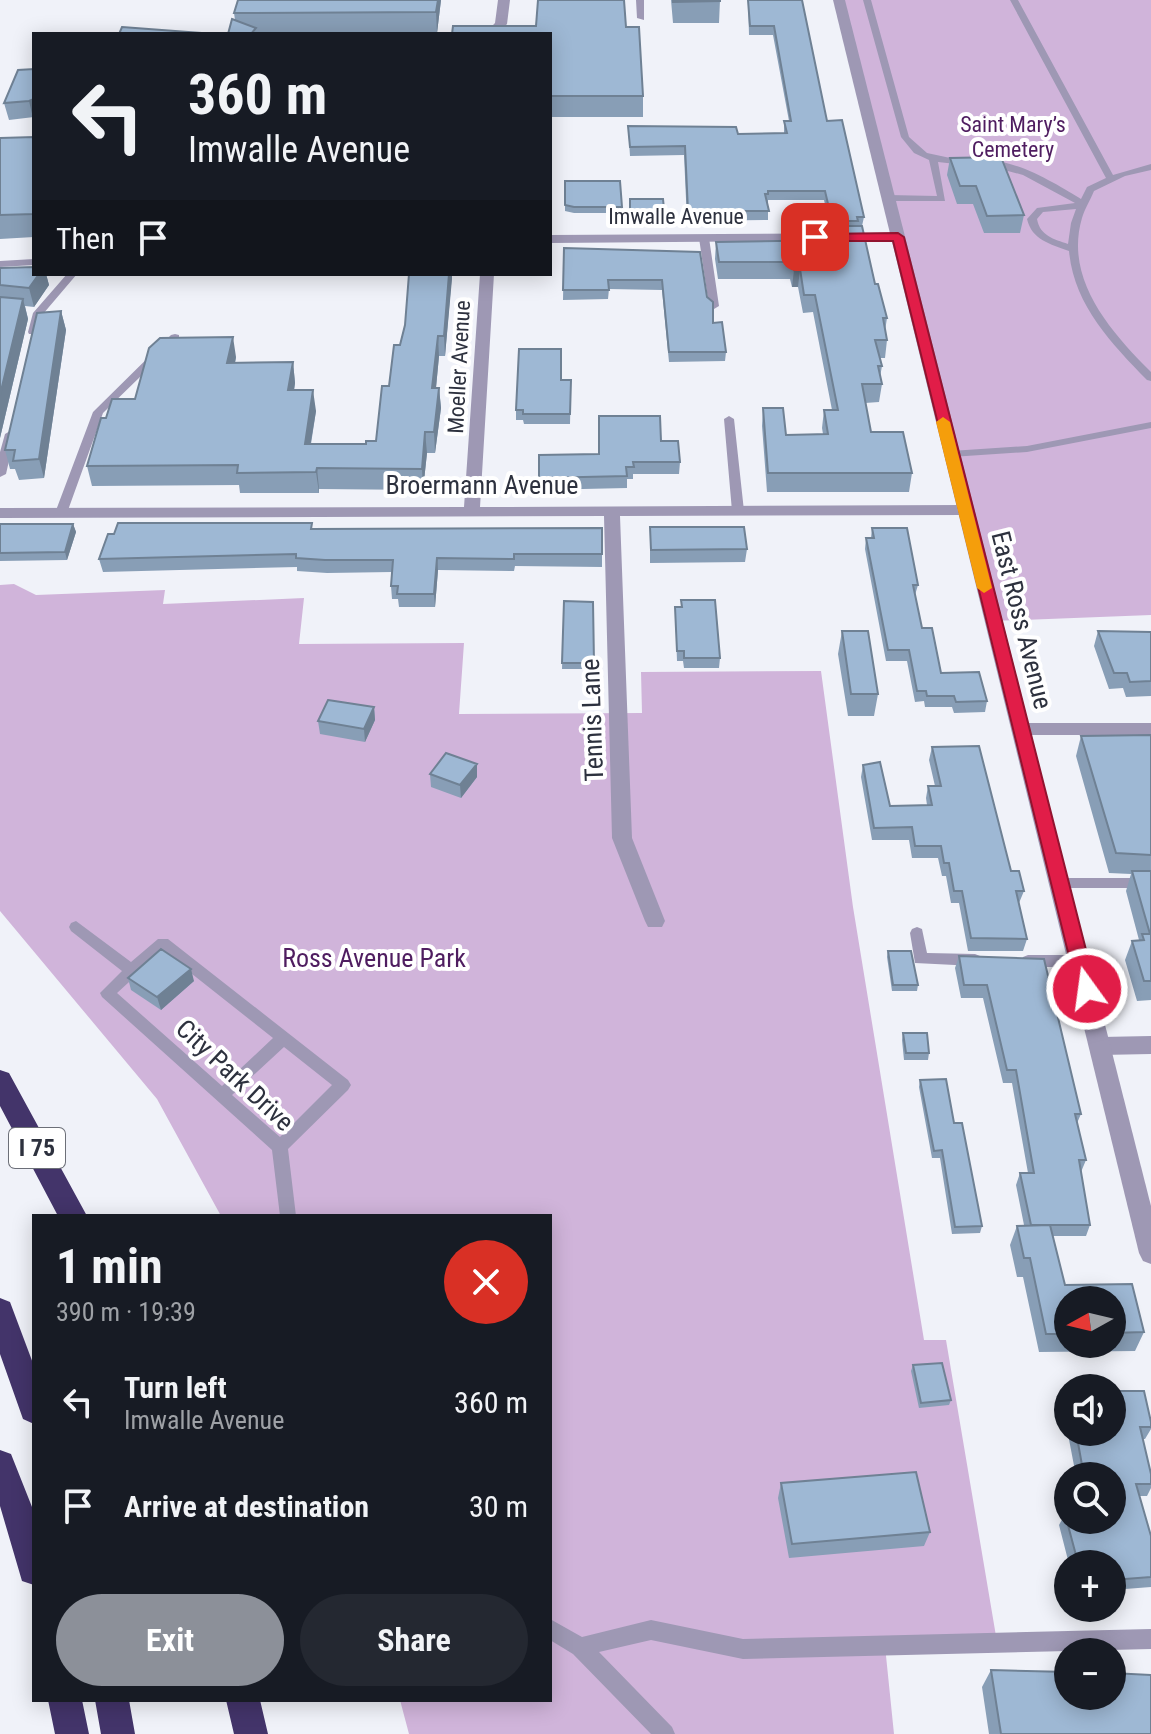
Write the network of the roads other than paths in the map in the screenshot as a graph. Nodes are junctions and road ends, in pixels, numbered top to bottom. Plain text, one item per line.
1 (504, 0) edge
2 (640, 0) edge
3 (839, 0) edge
4 (867, 0) edge
5 (1014, 0) edge
6 (641, 18) dead end
7 (492, 32) edge
8 (933, 159) junction
9 (1151, 167) edge
10 (1111, 179) junction
11 (888, 198) junction
12 (1084, 205) junction
13 (898, 237) junction
14 (704, 238) junction
15 (552, 239) edge
16 (1075, 250) junction
17 (32, 262) edge
18 (0, 264) edge
19 (70, 276) edge
20 (487, 276) edge
21 (714, 306) edge
22 (25, 312) edge
23 (38, 313) junction
24 (175, 337) edge
25 (31, 342) edge
26 (1151, 378) edge
27 (14, 415) edge
28 (729, 419) dead end
29 (1151, 425) edge
30 (951, 454) junction
31 (0, 474) edge
32 (965, 510) junction
33 (472, 511) junction
34 (612, 511) junction
35 (738, 511) junction
36 (0, 513) edge
37 (61, 513) junction
38 (1021, 729) junction
39 (1151, 729) edge
40 (1060, 883) junction
41 (1151, 883) edge
42 (655, 921) dead end
43 (76, 927) dead end
44 (917, 933) dead end
45 (1080, 961) junction
46 (132, 971) junction
47 (283, 1038) junction
48 (1151, 1045) edge
49 (1101, 1046) junction
50 (0, 1081) edge
51 (222, 1095) junction
52 (280, 1147) junction
53 (72, 1214) edge
54 (288, 1214) edge
55 (1151, 1253) edge
56 (0, 1311) edge
57 (32, 1403) edge
58 (0, 1465) edge
59 (32, 1560) edge
60 (552, 1630) edge
61 (1151, 1639) edge
62 (580, 1647) junction
63 (65, 1702) edge
64 (112, 1702) edge
65 (243, 1702) edge
66 (72, 1734) edge
67 (118, 1734) edge
68 (251, 1734) edge
69 (665, 1734) edge

1 - 7 street
2 - 6 lane
3 - 11 street, East Ross Avenue
4 - 8 lane
5 - 10 lane
8 - 11 lane
8 - 12 lane
9 - 10 lane
10 - 12 lane
11 - 13 street, East Ross Avenue
12 - 16 lane
12 - 16 lane
13 - 14 street, Imwalle Avenue
13 - 30 street, East Ross Avenue
14 - 15 street, Imwalle Avenue
14 - 21 lane
16 - 26 lane
17 - 18 lane
19 - 23 lane
20 - 33 street, Moeller Avenue
22 - 23 lane
23 - 25 lane
24 - 37 lane
27 - 31 lane
28 - 35 lane
29 - 30 lane
30 - 32 street, East Ross Avenue
32 - 35 street, Broermann Avenue
32 - 38 street, East Ross Avenue
33 - 34 street, Broermann Avenue
33 - 37 street, Broermann Avenue
34 - 35 street, Broermann Avenue
34 - 42 street, Tennis Lane
36 - 37 street, Broermann Avenue
38 - 39 street
38 - 40 street, East Ross Avenue
40 - 41 lane
40 - 45 street, East Ross Avenue
43 - 46 lane
44 - 45 lane
45 - 49 street, East Ross Avenue
46 - 47 lane
46 - 51 lane, City Park Drive
47 - 51 lane
47 - 52 lane
48 - 49 street
49 - 55 street, East Ross Avenue
50 - 53 highway, I 75
51 - 52 lane, City Park Drive
52 - 54 lane, City Park Drive
56 - 57 highway
58 - 59 highway
60 - 62 lane
61 - 62 lane
62 - 69 lane
63 - 66 highway
64 - 67 highway
65 - 68 highway

